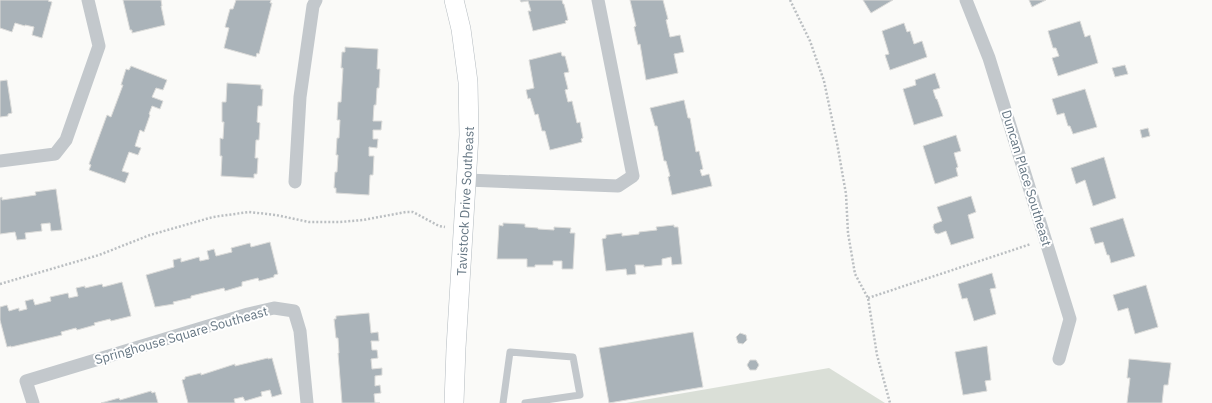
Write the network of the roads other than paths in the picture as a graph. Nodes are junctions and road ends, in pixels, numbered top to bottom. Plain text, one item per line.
1 (88, 0) edge
2 (316, 0) edge
3 (454, 0) edge
4 (598, 0) edge
5 (966, 0) edge
6 (0, 161) edge
7 (467, 180) junction
8 (295, 182) dead end
9 (1059, 359) dead end
10 (33, 403) edge
11 (307, 403) edge
12 (454, 403) edge
13 (503, 403) edge
14 (525, 403) edge

1 - 6 street
2 - 8 street
3 - 7 street, Tavistock Drive Southeast
4 - 7 street
5 - 9 street, Duncan Place Southeast
7 - 12 street, Tavistock Drive Southeast
10 - 11 street, Springhouse Square Southeast
13 - 14 lane

